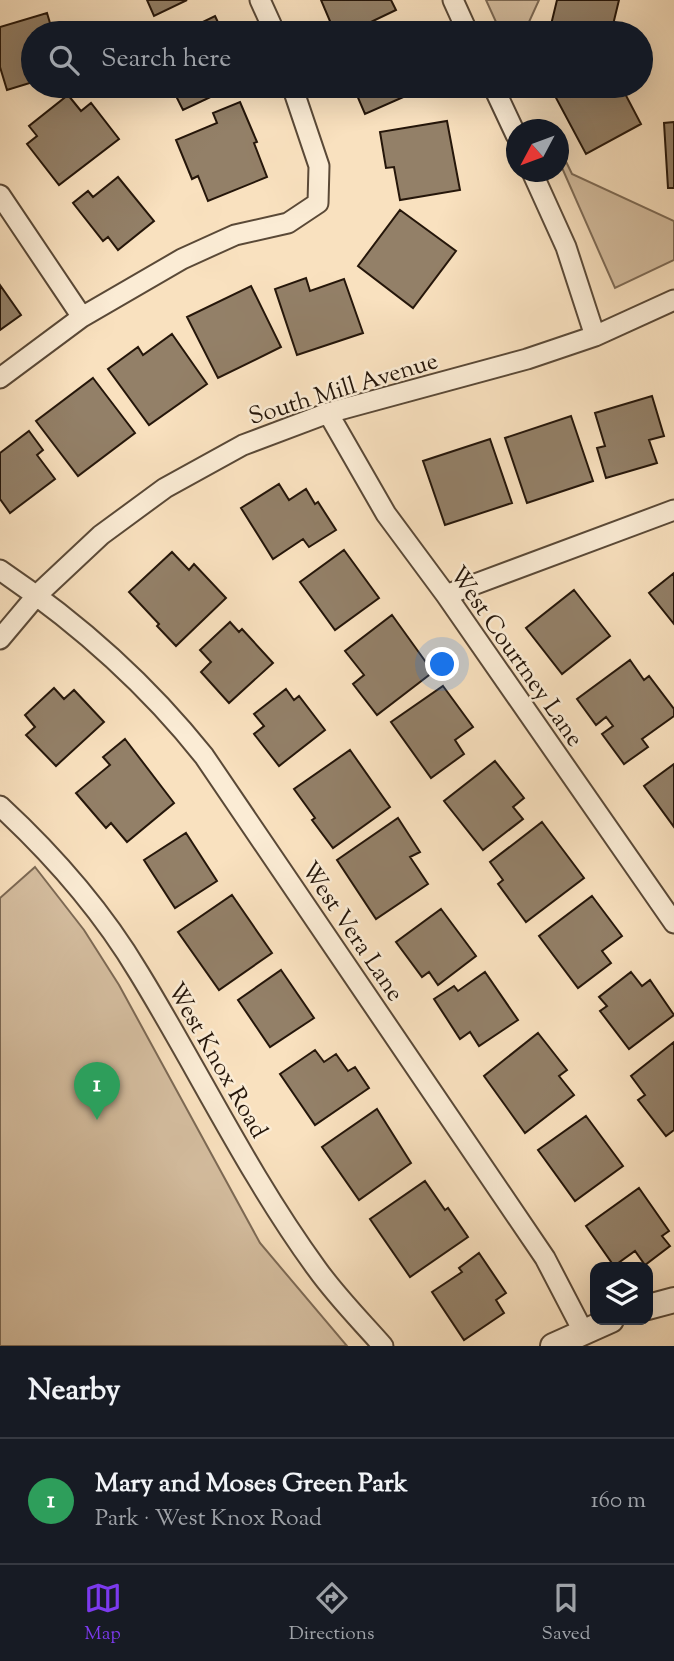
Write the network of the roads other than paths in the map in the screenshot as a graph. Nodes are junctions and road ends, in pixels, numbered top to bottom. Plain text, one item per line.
1 (260, 0) edge
2 (453, 0) edge
3 (270, 21) edge
4 (463, 21) edge
5 (296, 98) edge
6 (499, 98) edge
7 (508, 119) edge
8 (537, 182) edge
9 (0, 195) edge
10 (674, 300) edge
11 (82, 317) junction
12 (595, 336) junction
13 (0, 378) edge
14 (328, 413) junction
15 (674, 510) edge
16 (0, 570) edge
17 (37, 595) junction
18 (446, 595) junction
19 (0, 639) edge
20 (0, 806) edge
21 (674, 923) edge
22 (674, 1300) edge
23 (653, 1306) edge
24 (598, 1325) edge
25 (583, 1331) junction
26 (383, 1346) edge
27 (553, 1346) edge

1 - 3 street
2 - 4 street
5 - 11 street
6 - 7 street
8 - 12 street
9 - 11 street
10 - 12 street, South Mill Avenue
11 - 13 street
12 - 14 street, South Mill Avenue
14 - 17 street, South Mill Avenue
14 - 18 street, West Courtney Lane
15 - 18 street
16 - 17 street, West Vera Lane
17 - 19 street, South Mill Avenue
17 - 25 street, West Vera Lane
18 - 21 street, West Courtney Lane
20 - 26 street, West Knox Road
22 - 23 street
24 - 25 street
25 - 27 street

